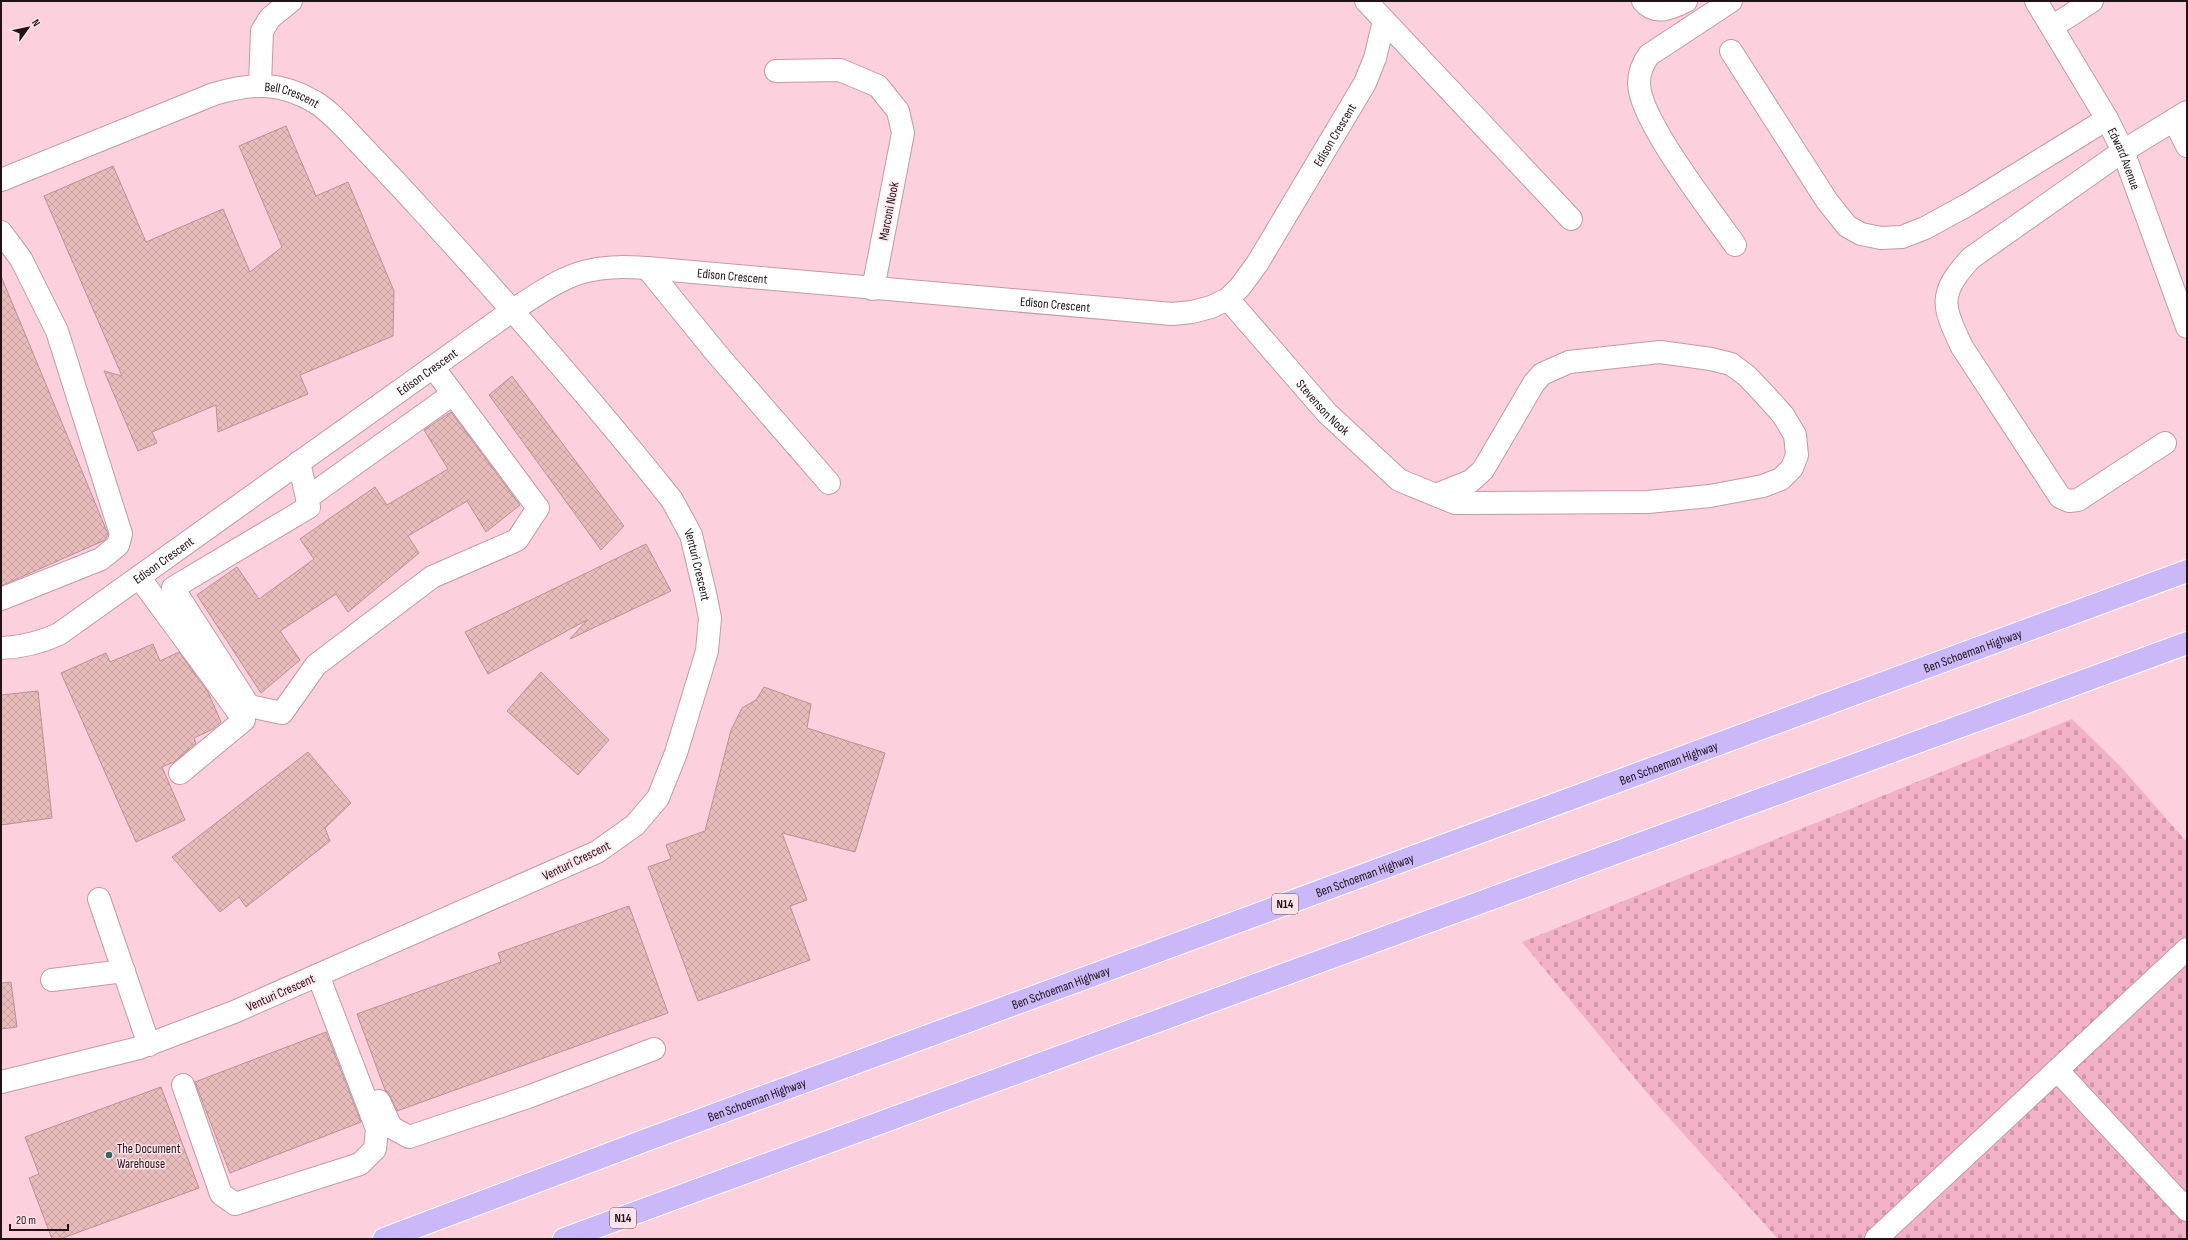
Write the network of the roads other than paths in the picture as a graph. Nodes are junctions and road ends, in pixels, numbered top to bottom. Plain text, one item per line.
1 (291, 1) edge
2 (1366, 1) edge
3 (1643, 1) edge
4 (1686, 1) edge
5 (1731, 1) edge
6 (2036, 1) edge
7 (2092, 1) edge
8 (1384, 21) junction
9 (2052, 27) junction
10 (1730, 51) dead end
11 (776, 71) dead end
12 (260, 84) junction
13 (2181, 116) edge
14 (2107, 119) junction
15 (2187, 146) edge
16 (2123, 151) junction
17 (1, 180) edge
18 (1571, 219) dead end
19 (1, 232) edge
20 (1735, 245) dead end
21 (647, 268) junction
22 (873, 289) junction
23 (1228, 299) junction
24 (512, 310) junction
25 (2187, 327) edge
26 (433, 367) junction
27 (453, 394) junction
28 (2164, 443) dead end
29 (299, 462) junction
30 (829, 483) dead end
31 (1436, 495) junction
32 (307, 498) junction
33 (2187, 571) edge
34 (139, 577) junction
35 (1, 599) edge
36 (2187, 643) edge
37 (1, 648) edge
38 (180, 773) dead end
39 (100, 899) dead end
40 (2187, 949) edge
41 (124, 971) junction
42 (324, 973) junction
43 (52, 980) dead end
44 (149, 1045) junction
45 (654, 1049) dead end
46 (2058, 1071) junction
47 (1, 1082) edge
48 (183, 1085) dead end
49 (682, 1197) junction
50 (2187, 1210) edge
51 (384, 1239) edge
52 (564, 1239) edge
53 (577, 1239) edge
54 (1876, 1239) edge

1 - 12 street
2 - 8 street
3 - 4 street
5 - 20 street
6 - 9 street, Edward Avenue
7 - 9 street
8 - 18 street
8 - 23 street, Edison Crescent
9 - 14 street, Edward Avenue
10 - 14 street
11 - 22 street, Marconi Nook
12 - 17 street, Bell Crescent
12 - 24 street, Bell Crescent
13 - 15 street
13 - 16 street
14 - 16 street, Edward Avenue
16 - 25 street, Edward Avenue
16 - 28 street
19 - 35 street
21 - 22 street, Edison Crescent
21 - 24 street, Edison Crescent
21 - 30 street
22 - 23 street, Edison Crescent
23 - 31 street, Stevenson Nook
24 - 26 street, Edison Crescent
24 - 42 street, Venturi Crescent
26 - 27 street
26 - 29 street, Edison Crescent
27 - 32 street
27 - 32 street
29 - 32 street
29 - 34 street, Edison Crescent
31 - 31 street, Stevenson Nook
33 - 51 highway, Ben Schoeman Highway / N14
34 - 37 street, Edison Crescent
34 - 38 street
36 - 49 highway, N14
39 - 41 street
40 - 46 street
41 - 43 street
41 - 44 street
42 - 44 street, Venturi Crescent
42 - 45 street
42 - 48 street
44 - 47 street, Venturi Crescent
46 - 50 street
46 - 54 street
49 - 52 highway, N14
49 - 53 highway

